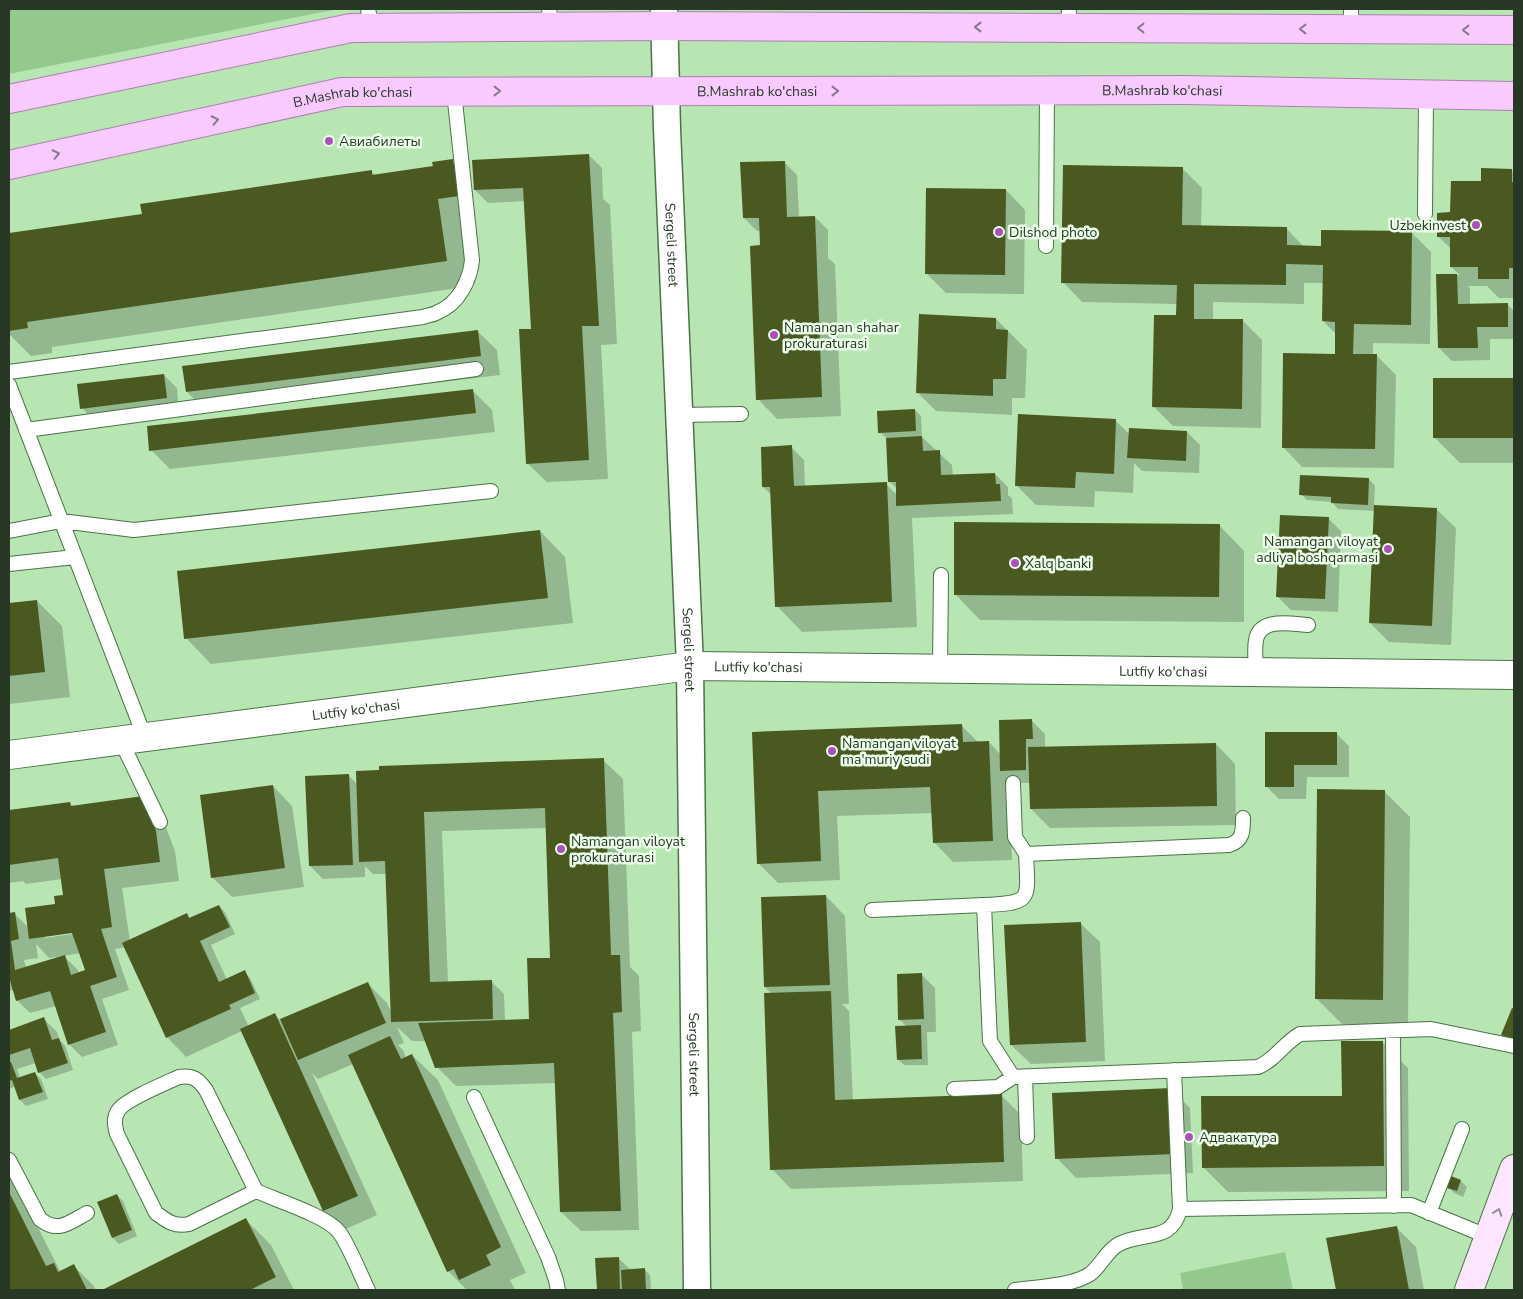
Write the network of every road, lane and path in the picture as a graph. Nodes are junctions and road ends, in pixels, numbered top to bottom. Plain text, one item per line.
1 (664, 17) edge
2 (370, 18) edge
3 (550, 18) edge
4 (1069, 18) edge
5 (1351, 19) edge
6 (1514, 30) edge
7 (667, 91) junction
8 (1047, 91) junction
9 (454, 92) junction
10 (1426, 95) junction
11 (1514, 96) edge
12 (9, 99) edge
13 (9, 165) edge
14 (1425, 214) dead end
15 (1046, 246) dead end
16 (476, 369) dead end
17 (9, 372) edge
18 (9, 385) edge
19 (741, 414) dead end
20 (679, 416) junction
21 (26, 430) junction
22 (491, 491) dead end
23 (61, 521) junction
24 (9, 531) edge
25 (75, 557) junction
26 (9, 564) edge
27 (941, 575) dead end
28 (1308, 624) dead end
29 (690, 666) junction
30 (940, 669) junction
31 (1256, 672) junction
32 (1514, 675) edge
33 (133, 739) junction
34 (9, 755) edge
35 (1013, 783) dead end
36 (1243, 818) dead end
37 (160, 822) dead end
38 (1026, 854) junction
39 (984, 905) junction
40 (872, 910) dead end
41 (1393, 1030) junction
42 (1514, 1046) edge
43 (1174, 1070) junction
44 (1019, 1077) junction
45 (954, 1089) dead end
46 (474, 1096) dead end
47 (1462, 1129) dead end
48 (1027, 1137) dead end
49 (9, 1160) edge
50 (1514, 1169) edge
51 (256, 1191) junction
52 (1394, 1206) junction
53 (1180, 1209) junction
54 (87, 1212) dead end
55 (1429, 1212) junction
56 (1489, 1236) junction
57 (368, 1290) edge
58 (558, 1290) edge
59 (696, 1290) edge
60 (1015, 1290) edge
61 (1469, 1290) edge

1 - 3 main road
4 -> 1 main road
1 - 7 street, Sergeli street
2 - 3 main road
2 - 12 main road
5 -> 4 main road
6 -> 5 main road
7 -> 8 main road, B.Mashrab ko'chasi
9 -> 7 main road, B.Mashrab ko'chasi
7 - 20 street, Sergeli street
8 - 10 main road, B.Mashrab ko'chasi
8 - 15 lane
13 -> 9 main road, B.Mashrab ko'chasi
9 - 17 lane
10 - 11 main road, B.Mashrab ko'chasi
10 - 14 lane
16 - 21 lane
18 - 21 lane
19 - 20 lane
20 - 29 street, Sergeli street
21 - 23 lane
22 - 23 lane
23 - 24 lane
23 - 25 lane
25 - 26 lane
25 - 33 lane
27 - 30 lane
28 - 31 lane
29 - 30 street, Lutfiy ko'chasi
29 - 33 street, Lutfiy ko'chasi
29 - 59 street, Sergeli street
30 - 31 street, Lutfiy ko'chasi
31 - 32 street, Lutfiy ko'chasi
33 - 34 street, Lutfiy ko'chasi
33 - 37 lane
35 - 38 lane
36 - 38 lane
38 - 39 lane
39 - 40 lane
39 - 44 lane
41 - 42 lane
41 - 43 lane
41 - 52 lane
43 - 44 lane
43 - 53 lane
44 - 45 lane
44 - 48 lane
46 - 58 lane
47 - 55 lane
49 - 54 lane
56 -> 50 main road
51 - 51 lane
51 - 57 lane
52 - 53 lane
52 - 55 lane
53 - 60 lane
55 - 56 lane
56 - 61 main road

